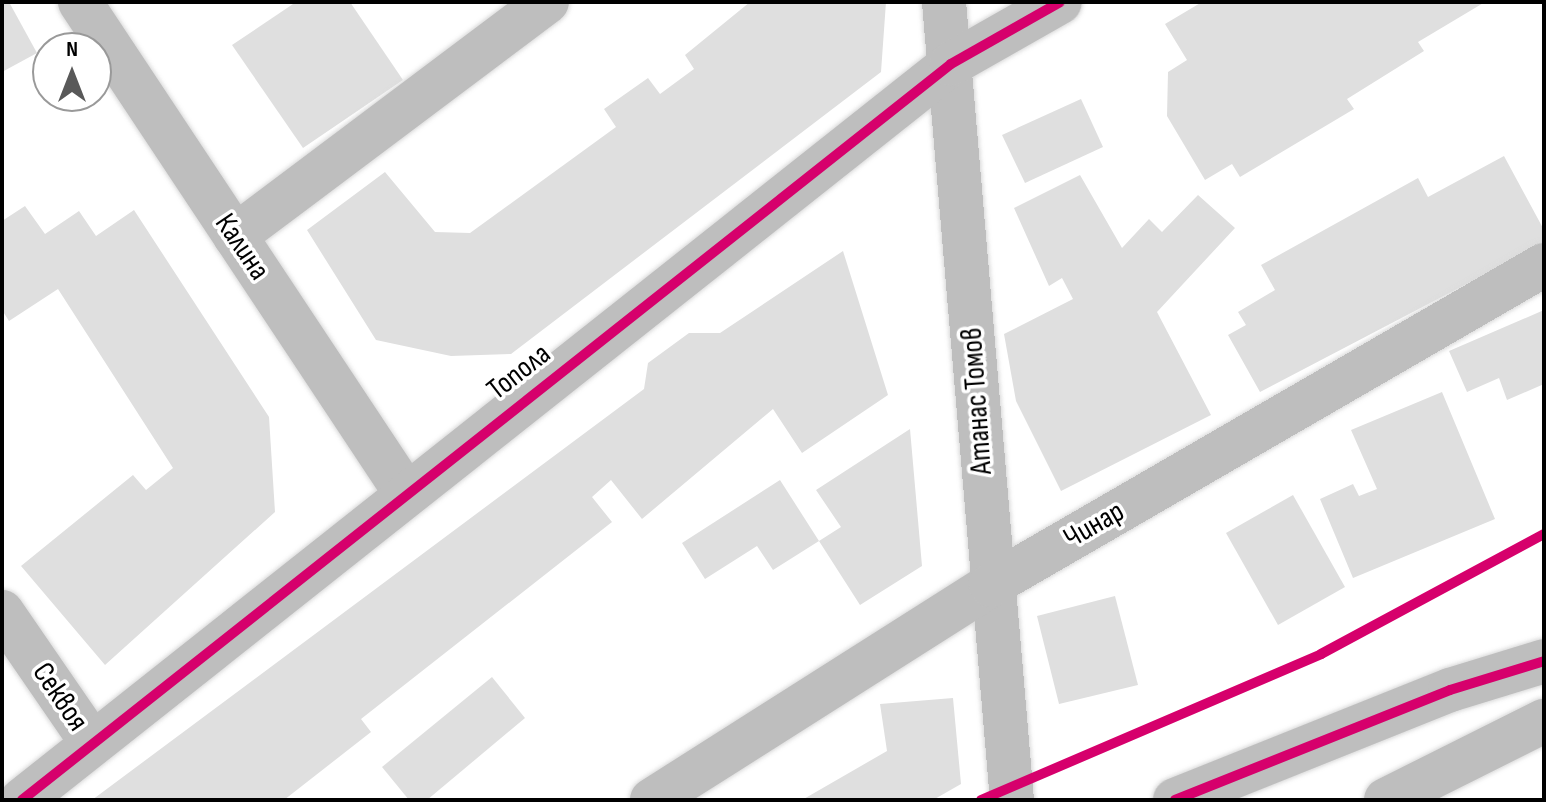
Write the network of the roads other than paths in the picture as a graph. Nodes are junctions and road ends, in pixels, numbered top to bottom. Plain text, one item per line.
1 (80, 2) edge
2 (547, 2) edge
3 (944, 2) edge
4 (1060, 2) edge
5 (951, 64) junction
6 (235, 236) junction
7 (1544, 265) edge
8 (405, 492) junction
9 (991, 585) junction
10 (2, 612) edge
11 (1544, 661) edge
12 (1544, 721) edge
13 (92, 743) junction
14 (22, 800) edge
15 (652, 800) edge
16 (1012, 800) edge
17 (1175, 800) edge
18 (1386, 800) edge

1 - 6 main road, Калина
2 - 6 main road
3 - 5 main road, Атанас Томов
4 - 5 main road, Топола
5 - 8 main road, Топола
5 - 9 main road, Атанас Томов
6 - 8 main road, Калина
7 - 9 main road, Чинар
8 - 13 main road, Топола
9 - 15 main road, Чинар
9 - 16 main road, Атанас Томов
10 - 13 main road, Секвоя
11 - 17 main road
12 - 18 main road
13 - 14 main road, Топола

